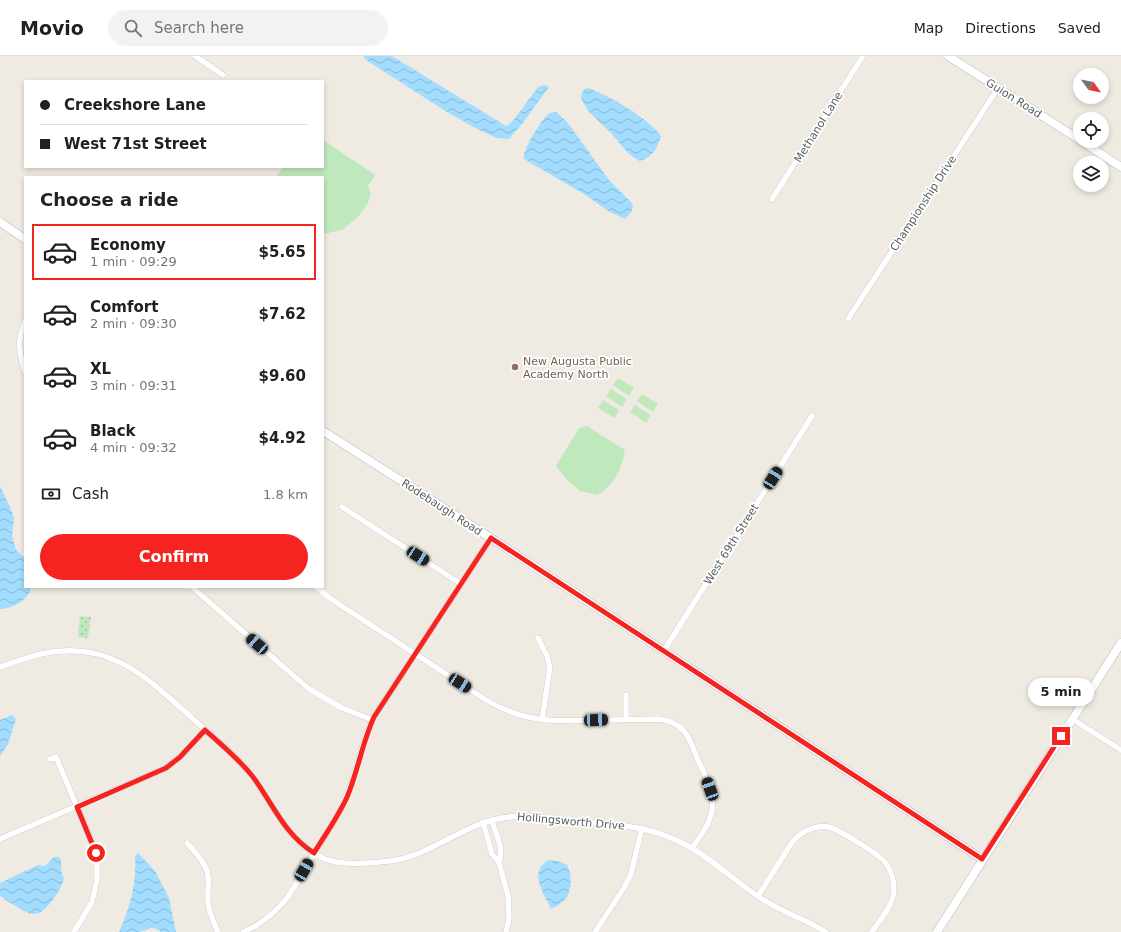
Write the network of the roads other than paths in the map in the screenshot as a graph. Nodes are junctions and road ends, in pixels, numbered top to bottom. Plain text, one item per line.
1 (195, 56) edge
2 (863, 56) edge
3 (948, 56) edge
4 (223, 75) dead end
5 (998, 88) junction
6 (1073, 136) edge
7 (1091, 148) edge
8 (1121, 167) edge
9 (772, 198) dead end
10 (0, 222) edge
11 (24, 237) edge
12 (848, 319) dead end
13 (24, 324) edge
14 (24, 369) edge
15 (812, 416) dead end
16 (324, 432) edge
17 (342, 507) dead end
18 (491, 538) junction
19 (461, 584) junction
20 (193, 588) edge
21 (317, 588) edge
22 (538, 638) dead end
23 (1121, 643) edge
24 (663, 652) junction
25 (415, 654) junction
26 (0, 667) edge
27 (626, 695) dead end
28 (626, 719) junction
29 (1072, 719) junction
30 (373, 720) junction
31 (542, 720) junction
32 (205, 730) junction
33 (1120, 748) edge
34 (50, 759) dead end
35 (77, 807) junction
36 (492, 820) junction
37 (483, 822) junction
38 (642, 828) junction
39 (0, 839) edge
40 (187, 843) dead end
41 (692, 848) junction
42 (314, 853) junction
43 (982, 859) junction
44 (499, 862) junction
45 (758, 896) junction
46 (74, 932) edge
47 (218, 932) edge
48 (243, 932) edge
49 (506, 932) edge
50 (595, 932) edge
51 (826, 932) edge
52 (872, 932) edge
53 (936, 932) edge

1 - 4 street
2 - 9 street, Methanol Lane
3 - 5 street, Guion Road
5 - 6 street, Guion Road
5 - 12 street, Championship Drive
7 - 8 street, Guion Road
10 - 11 street
13 - 14 street
15 - 24 street, West 69th Street
16 - 18 street, Rodebaugh Road
17 - 19 street
18 - 19 street
18 - 24 street, Rodebaugh Road
19 - 25 street
20 - 30 street
21 - 25 street
22 - 31 street
23 - 29 street
24 - 43 street, Rodebaugh Road
25 - 30 street
25 - 31 street
26 - 32 street, Hollingsworth Drive
27 - 28 street
28 - 31 street
28 - 41 street
29 - 33 street
29 - 43 street
30 - 42 street
32 - 35 street
32 - 42 street, Hollingsworth Drive
34 - 35 street
35 - 39 street
35 - 46 street
36 - 37 street, Hollingsworth Drive
36 - 38 street, Hollingsworth Drive
36 - 44 street
37 - 42 street, Hollingsworth Drive
37 - 44 street
38 - 41 street, Hollingsworth Drive
38 - 50 street
40 - 47 street
41 - 45 street, Hollingsworth Drive
42 - 48 street
43 - 53 street
44 - 49 street
45 - 51 street, Hollingsworth Drive
45 - 52 street

